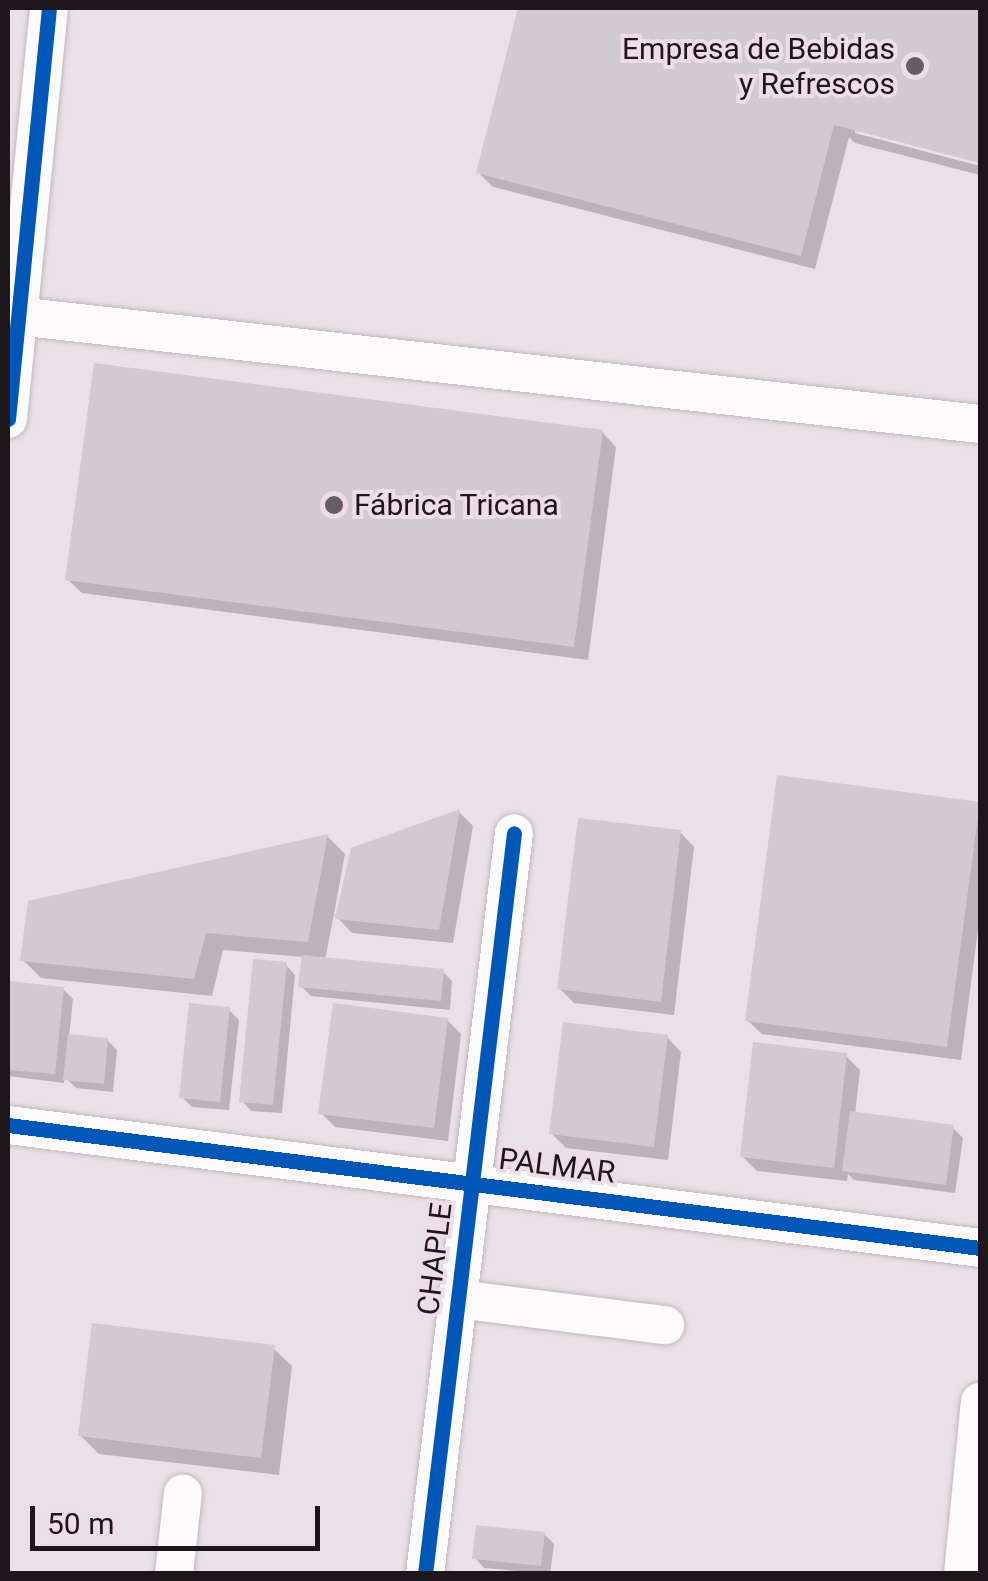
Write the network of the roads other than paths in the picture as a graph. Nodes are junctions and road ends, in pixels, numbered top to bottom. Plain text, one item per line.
1 (49, 8) edge
2 (13, 316) edge
3 (8, 419) edge
4 (980, 424) edge
5 (514, 832) dead end
6 (8, 1124) edge
7 (472, 1183) junction
8 (980, 1248) edge
9 (458, 1300) junction
10 (665, 1325) dead end
11 (980, 1402) edge
12 (183, 1493) dead end
13 (174, 1574) edge
14 (426, 1574) edge
15 (964, 1574) edge

1 - 2 street
2 - 3 street
2 - 4 street
5 - 7 street, CHAPLE
6 - 7 street, PALMAR
7 - 8 street, PALMAR
7 - 9 street, CHAPLE
9 - 10 street
9 - 14 street, CHAPLE
11 - 15 street
12 - 13 street

